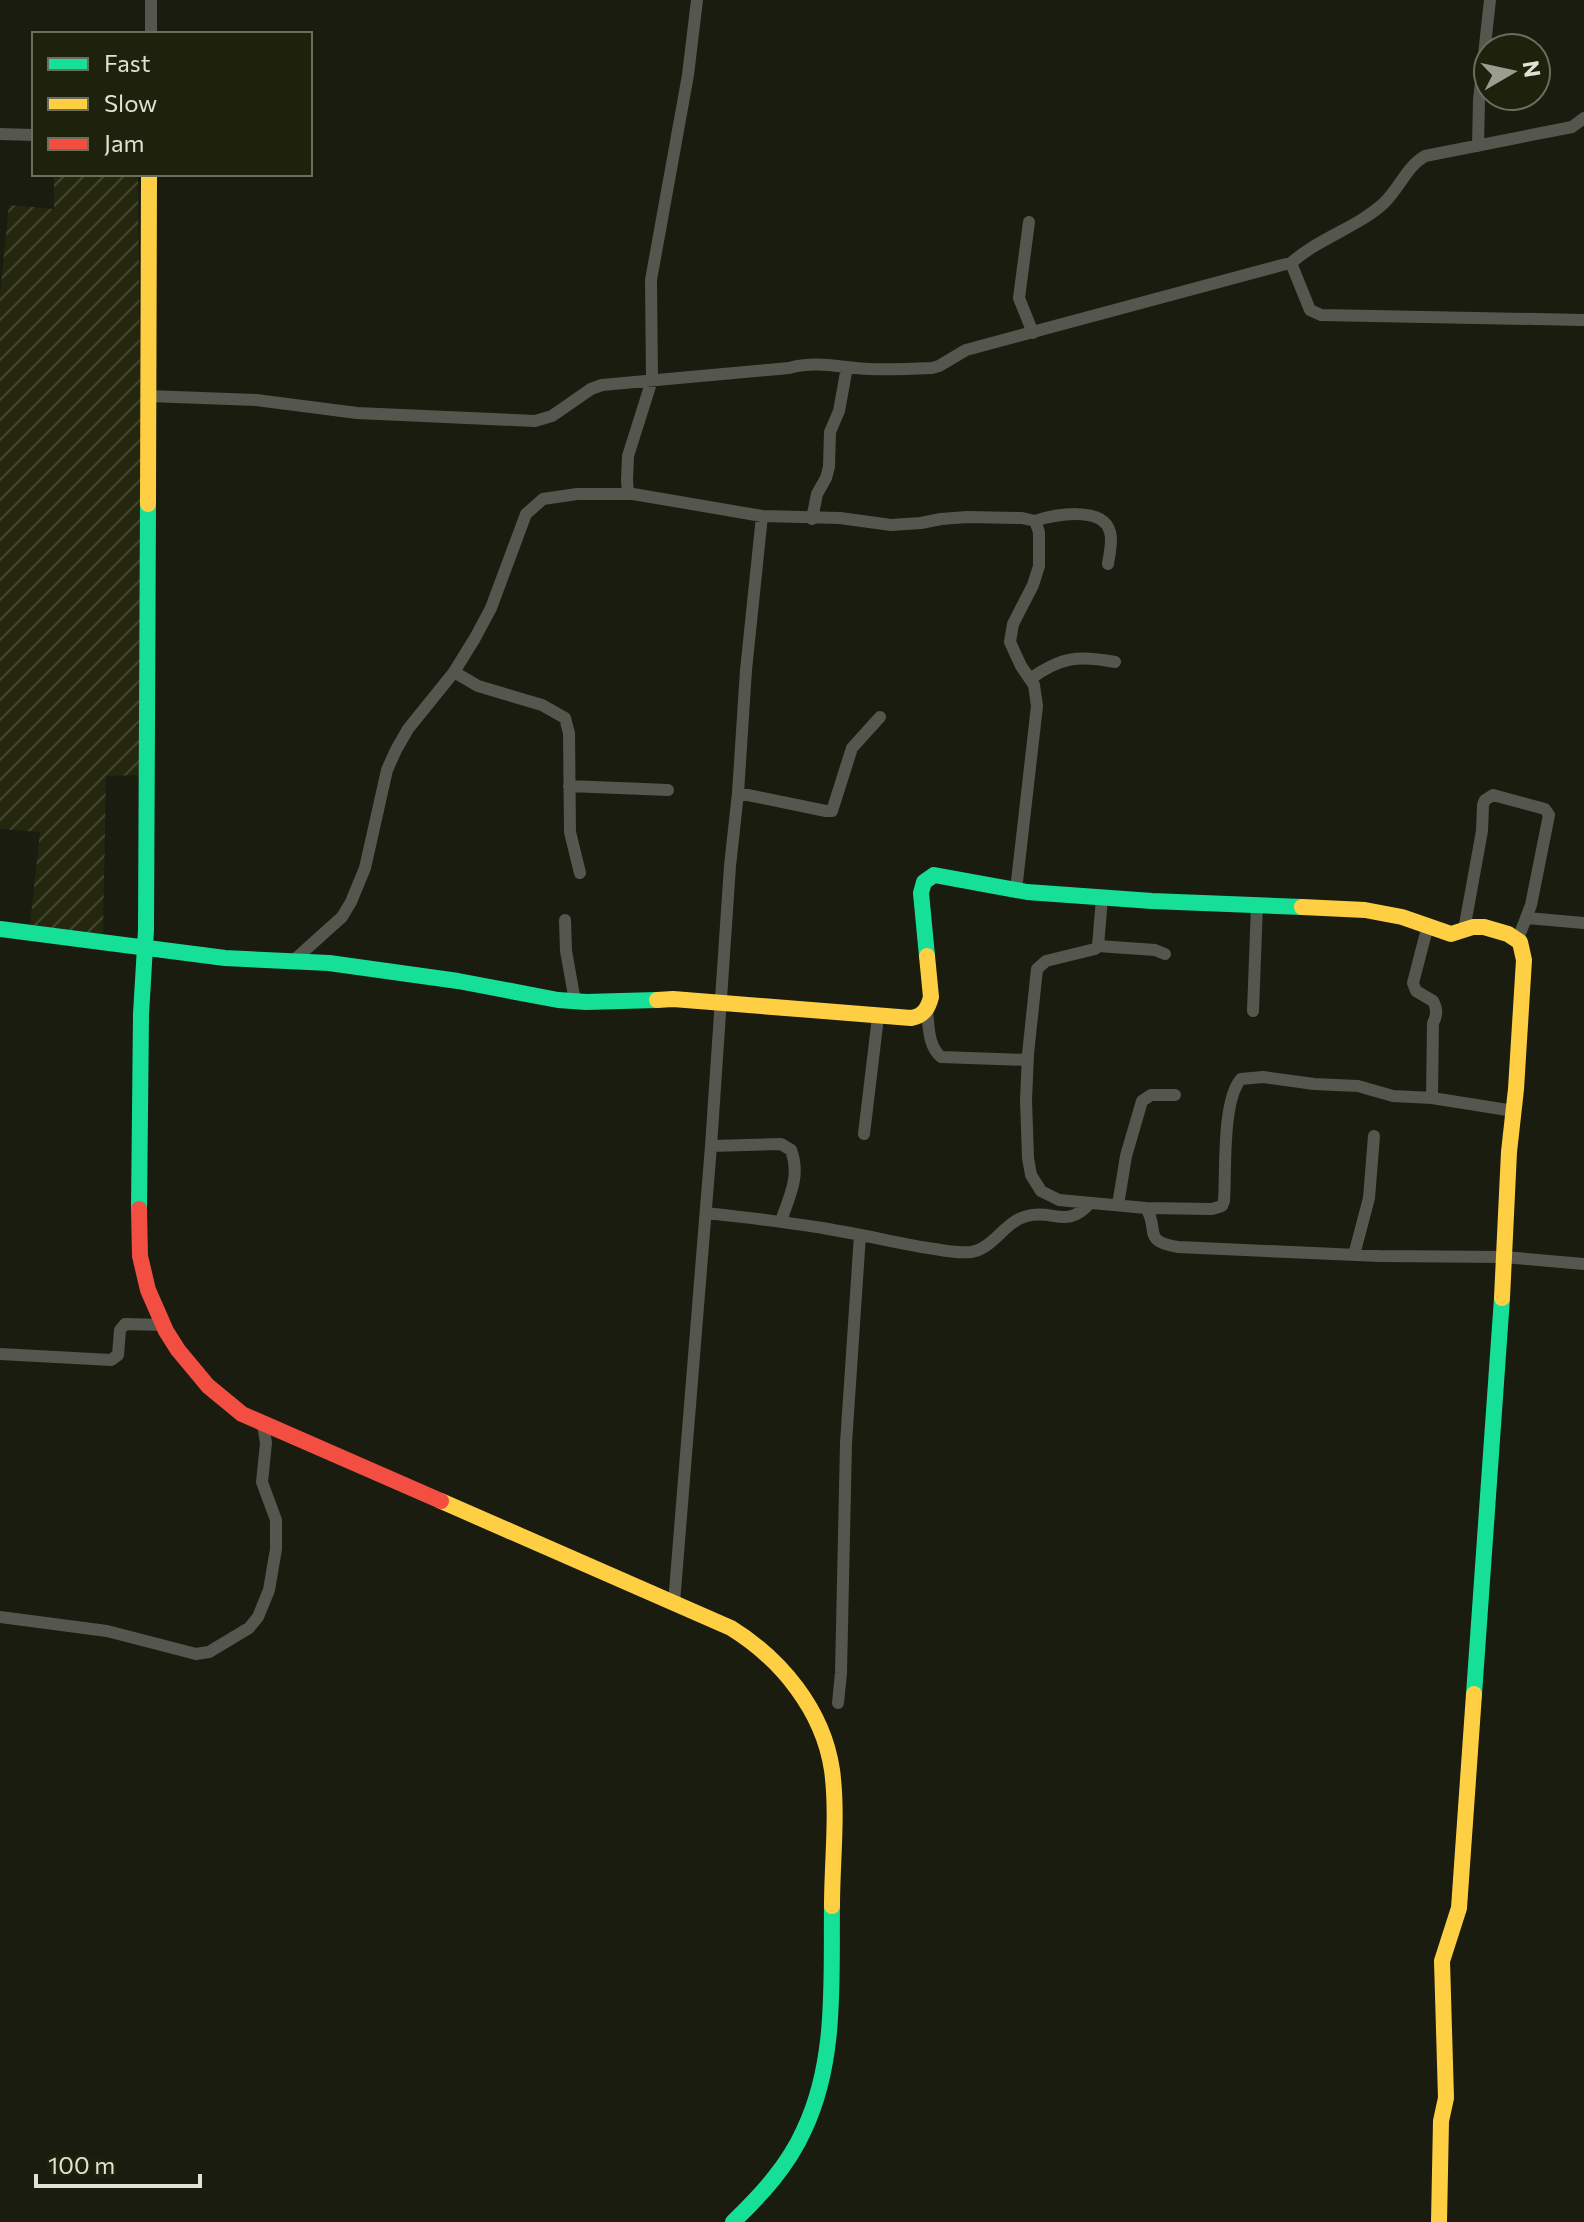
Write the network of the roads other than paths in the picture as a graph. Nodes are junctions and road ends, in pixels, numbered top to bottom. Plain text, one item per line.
1 (151, 0) edge
2 (697, 0) edge
3 (1490, 0) edge
4 (151, 32) edge
5 (1584, 118) edge
6 (0, 134) edge
7 (32, 135) edge
8 (1478, 146) junction
9 (149, 176) edge
10 (1029, 222) dead end
11 (1290, 264) junction
12 (1584, 320) edge
13 (1033, 333) junction
14 (847, 367) junction
15 (652, 380) junction
16 (150, 393) junction
17 (628, 494) junction
18 (762, 516) junction
19 (812, 519) junction
20 (1035, 521) junction
21 (1108, 564) dead end
22 (1115, 662) dead end
23 (454, 672) junction
24 (1030, 679) junction
25 (880, 717) dead end
26 (569, 786) junction
27 (668, 790) dead end
28 (738, 793) junction
29 (580, 873) dead end
30 (1016, 890) junction
31 (1102, 898) junction
32 (1257, 905) junction
33 (1527, 918) junction
34 (565, 920) dead end
35 (1584, 923) edge
36 (1428, 925) junction
37 (0, 929) edge
38 (1464, 930) junction
39 (1518, 939) junction
40 (1098, 946) junction
41 (145, 948) junction
42 (1165, 954) dead end
43 (293, 961) junction
44 (575, 1001) junction
45 (720, 1003) junction
46 (927, 1011) junction
47 (1253, 1011) dead end
48 (878, 1017) junction
49 (1028, 1060) junction
50 (1175, 1095) dead end
51 (1432, 1098) junction
52 (1514, 1111) junction
53 (864, 1134) dead end
54 (1374, 1136) dead end
55 (711, 1146) junction
56 (1089, 1204) junction
57 (1118, 1205) junction
58 (1146, 1208) junction
59 (706, 1213) junction
60 (781, 1221) junction
61 (860, 1235) junction
62 (1354, 1255) junction
63 (1505, 1257) junction
64 (1584, 1264) edge
65 (164, 1325) junction
66 (0, 1354) edge
67 (263, 1424) junction
68 (674, 1603) junction
69 (0, 1617) edge
70 (838, 1703) dead end
71 (733, 2222) edge
72 (1439, 2222) edge

1 - 4 street
2 - 15 street
3 - 8 street
5 - 8 street
6 - 7 street
8 - 11 street
9 - 16 street
10 - 13 street
11 - 12 street
11 - 13 street
13 - 14 street
14 - 15 street
14 - 19 street
15 - 16 street
15 - 17 street
16 - 41 street
17 - 18 street
17 - 23 street
18 - 19 street
18 - 28 street
19 - 20 street
20 - 21 street
20 - 24 street
22 - 24 street
23 - 26 street
23 - 43 street
24 - 30 street
25 - 28 street
26 - 27 street
26 - 29 street
28 - 45 street
30 - 31 street
30 - 46 street
31 - 32 street
31 - 40 street
32 - 36 street
32 - 47 street
33 - 35 street
33 - 38 street
33 - 39 street
34 - 44 street
36 - 38 street
36 - 51 street
37 - 41 street
38 - 39 street
39 - 52 street
40 - 42 street
40 - 49 street
41 - 43 street
41 - 65 street
43 - 44 street
44 - 45 street
45 - 48 street
45 - 55 street
46 - 48 street
46 - 49 street
48 - 53 street
49 - 56 street
50 - 57 street
51 - 52 street
51 - 58 street
52 - 63 street
54 - 62 street
55 - 59 street
55 - 60 street
56 - 57 street
56 - 61 street
57 - 58 street
58 - 62 street
59 - 60 street
59 - 68 street
60 - 61 street
61 - 70 street
62 - 63 street
63 - 64 street
63 - 72 street
65 - 66 street
65 - 67 street
67 - 68 street
67 - 69 street
68 - 71 street

